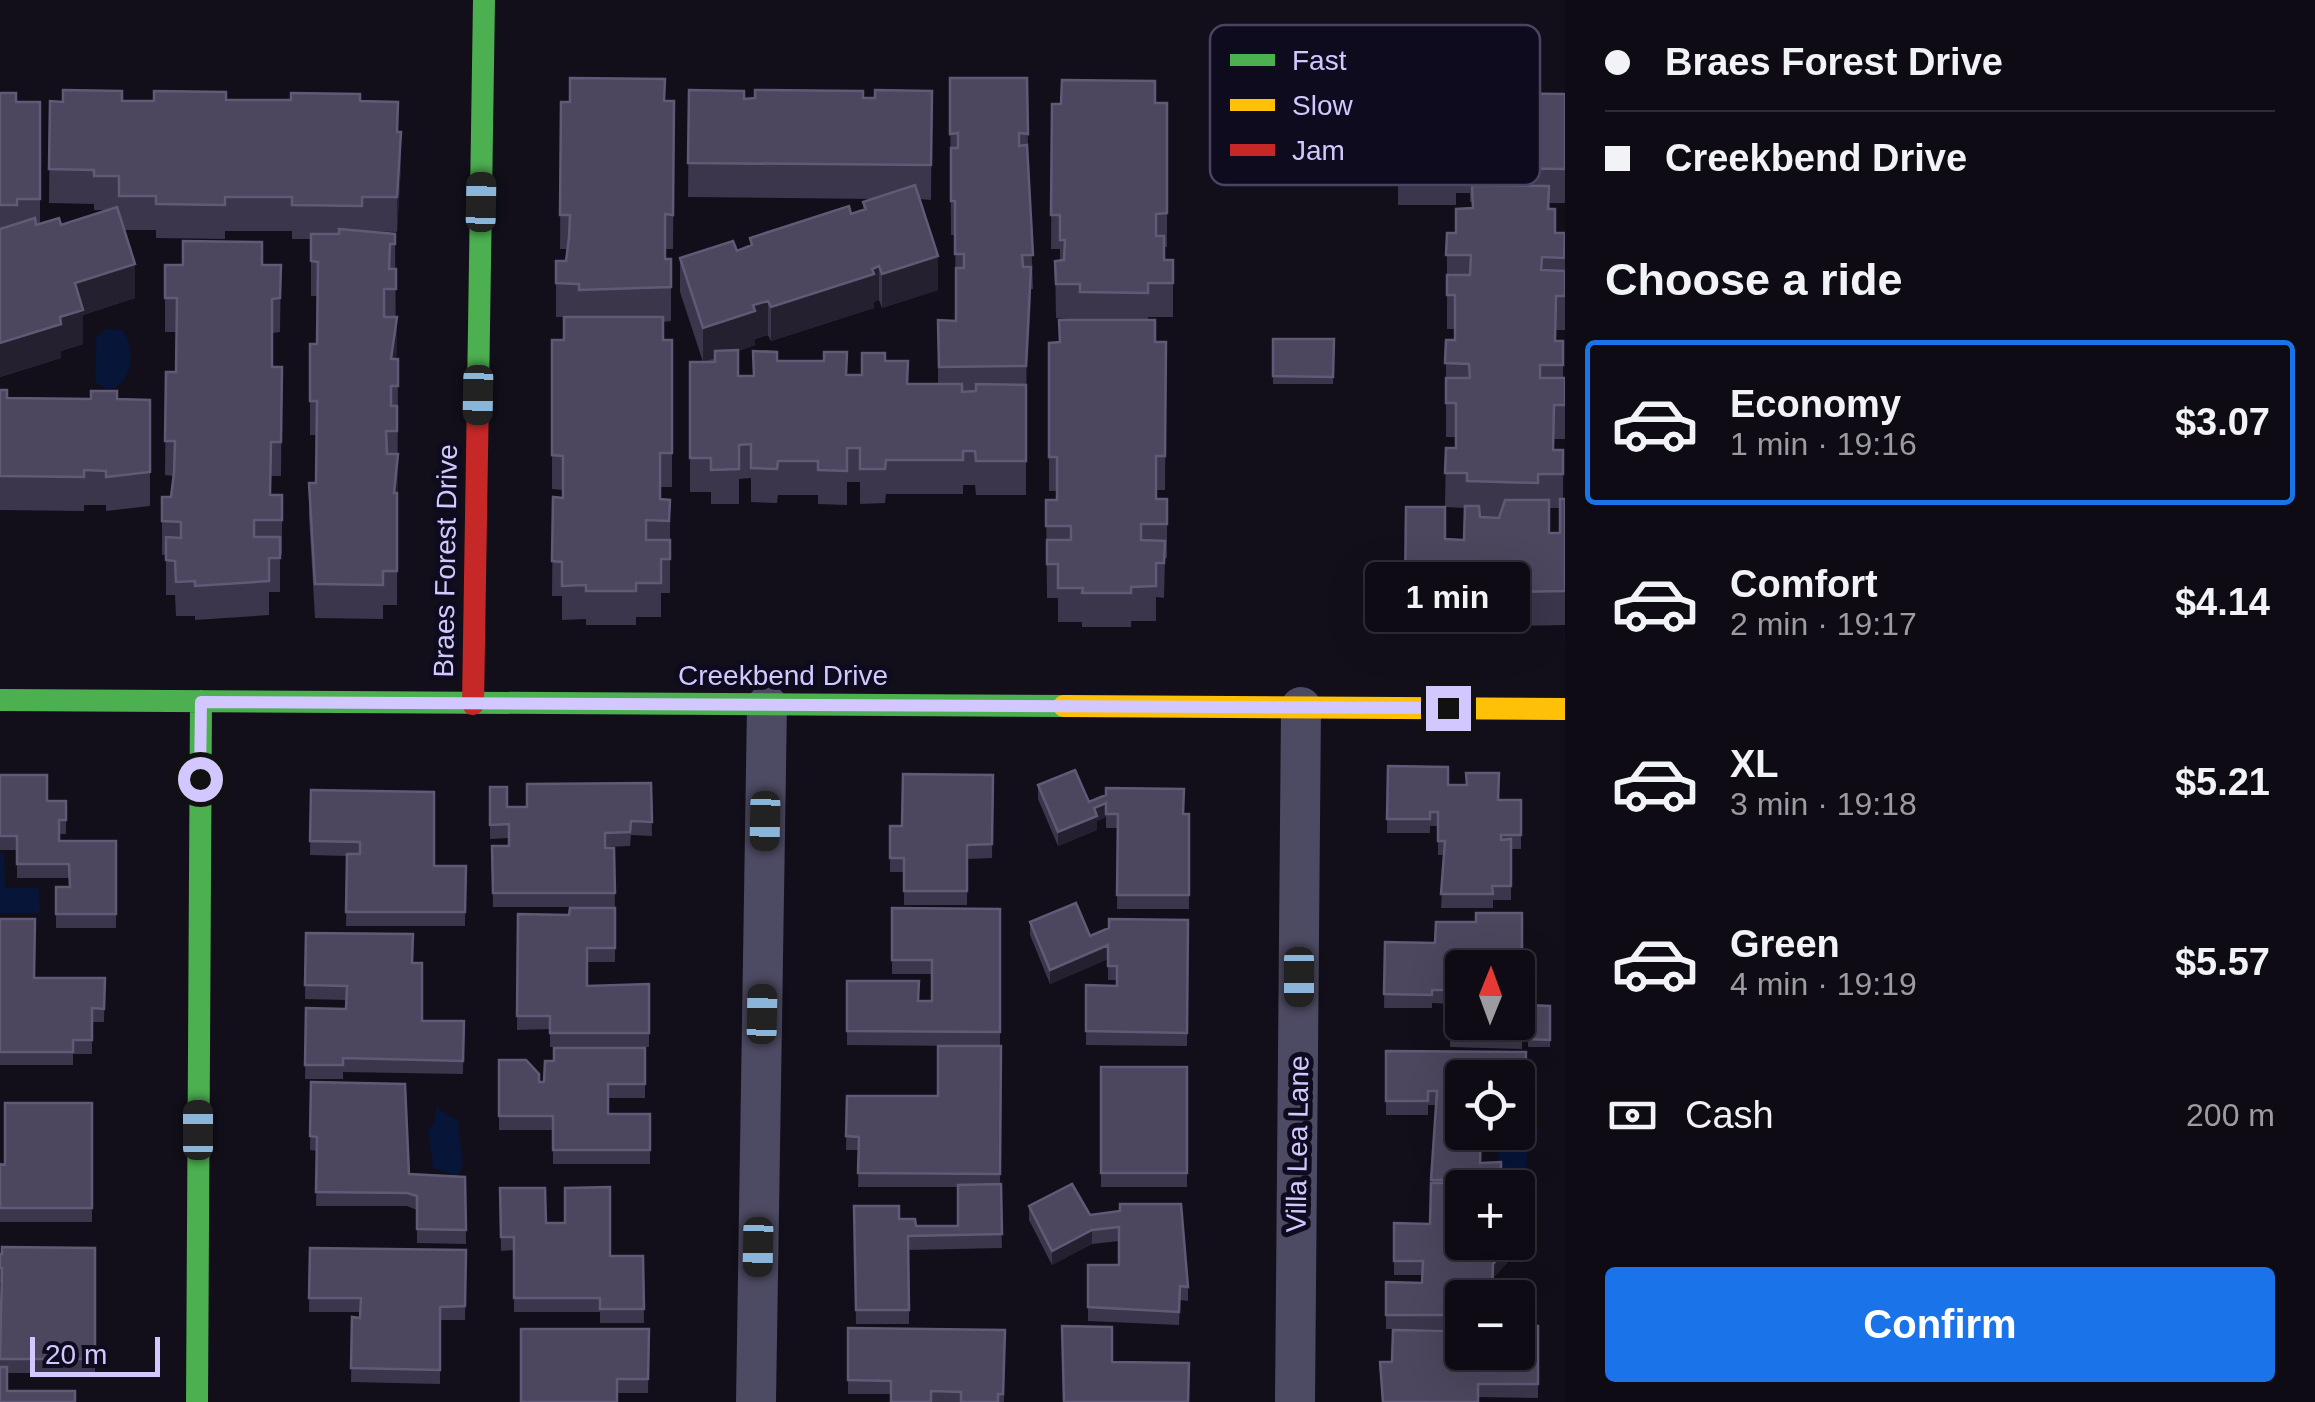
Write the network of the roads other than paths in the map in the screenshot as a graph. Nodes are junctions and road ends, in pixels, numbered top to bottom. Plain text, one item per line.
1 (484, 0) edge
2 (0, 700) edge
3 (201, 702) junction
4 (473, 704) junction
5 (767, 705) junction
6 (1301, 707) junction
7 (1565, 709) edge
8 (197, 1402) edge
9 (756, 1402) edge
10 (1295, 1402) edge

1 - 4 street, Braes Forest Drive
2 - 3 street, Creekbend Drive
3 - 4 street, Creekbend Drive
3 - 8 street
4 - 5 street, Creekbend Drive
5 - 6 street, Creekbend Drive
5 - 9 street
6 - 7 street, Creekbend Drive
6 - 10 street, Villa Lea Lane

